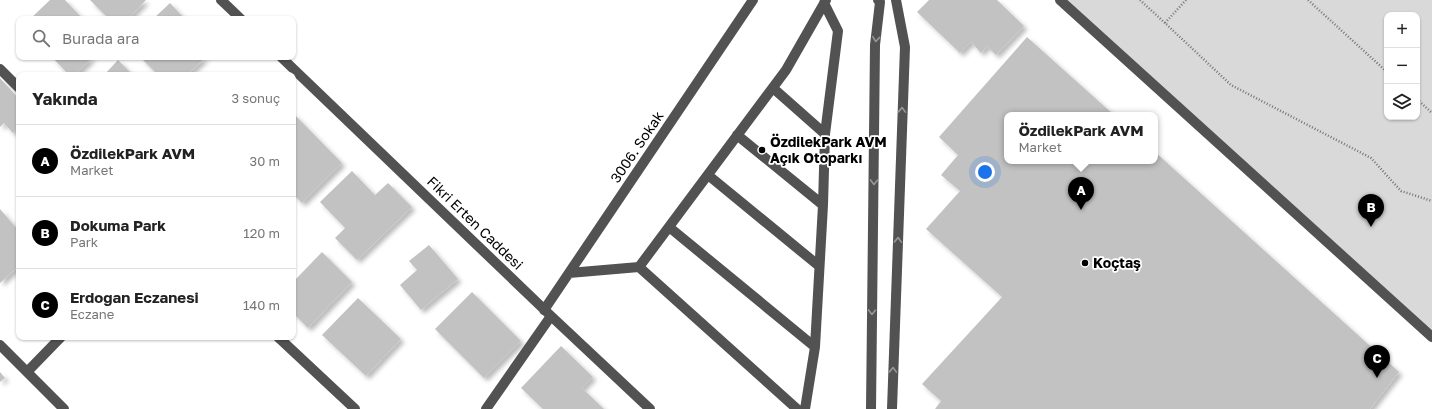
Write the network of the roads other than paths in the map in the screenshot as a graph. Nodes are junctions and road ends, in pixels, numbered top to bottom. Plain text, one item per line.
1 (222, 0) edge
2 (753, 0) edge
3 (878, 0) edge
4 (896, 0) edge
5 (1060, 0) edge
6 (825, 1) edge
7 (238, 16) edge
8 (284, 60) edge
9 (0, 69) edge
10 (16, 85) edge
11 (773, 88) junction
12 (825, 134) junction
13 (737, 135) junction
14 (708, 175) junction
15 (823, 205) junction
16 (669, 227) junction
17 (819, 266) junction
18 (639, 267) junction
19 (569, 273) junction
20 (548, 313) junction
21 (1432, 337) edge
22 (58, 340) edge
23 (281, 340) edge
24 (0, 345) edge
25 (815, 347) junction
26 (27, 372) junction
27 (64, 409) edge
28 (355, 409) edge
29 (486, 409) edge
30 (650, 409) edge
31 (797, 409) edge
32 (805, 409) edge
33 (871, 409) edge
34 (892, 409) edge

1 - 7 street
2 - 19 street, 3006. Sokak
3 -> 33 street
34 -> 4 street
5 - 21 street
6 - 11 street
6 - 12 street
8 - 20 street, Fikri Erten Caddesi
9 - 10 street
11 - 12 street
11 - 13 street
12 - 15 street
13 - 14 street
13 - 15 street
14 - 16 street
14 - 17 street
15 - 17 street
16 - 18 street
16 - 25 street
17 - 25 street
18 - 19 street
18 - 31 street
19 - 20 street, 3006. Sokak
20 - 29 street, 3006. Sokak
20 - 30 street, Fikri Erten Caddesi
22 - 26 street
23 - 28 street
24 - 26 street
25 - 32 street
26 - 27 street

